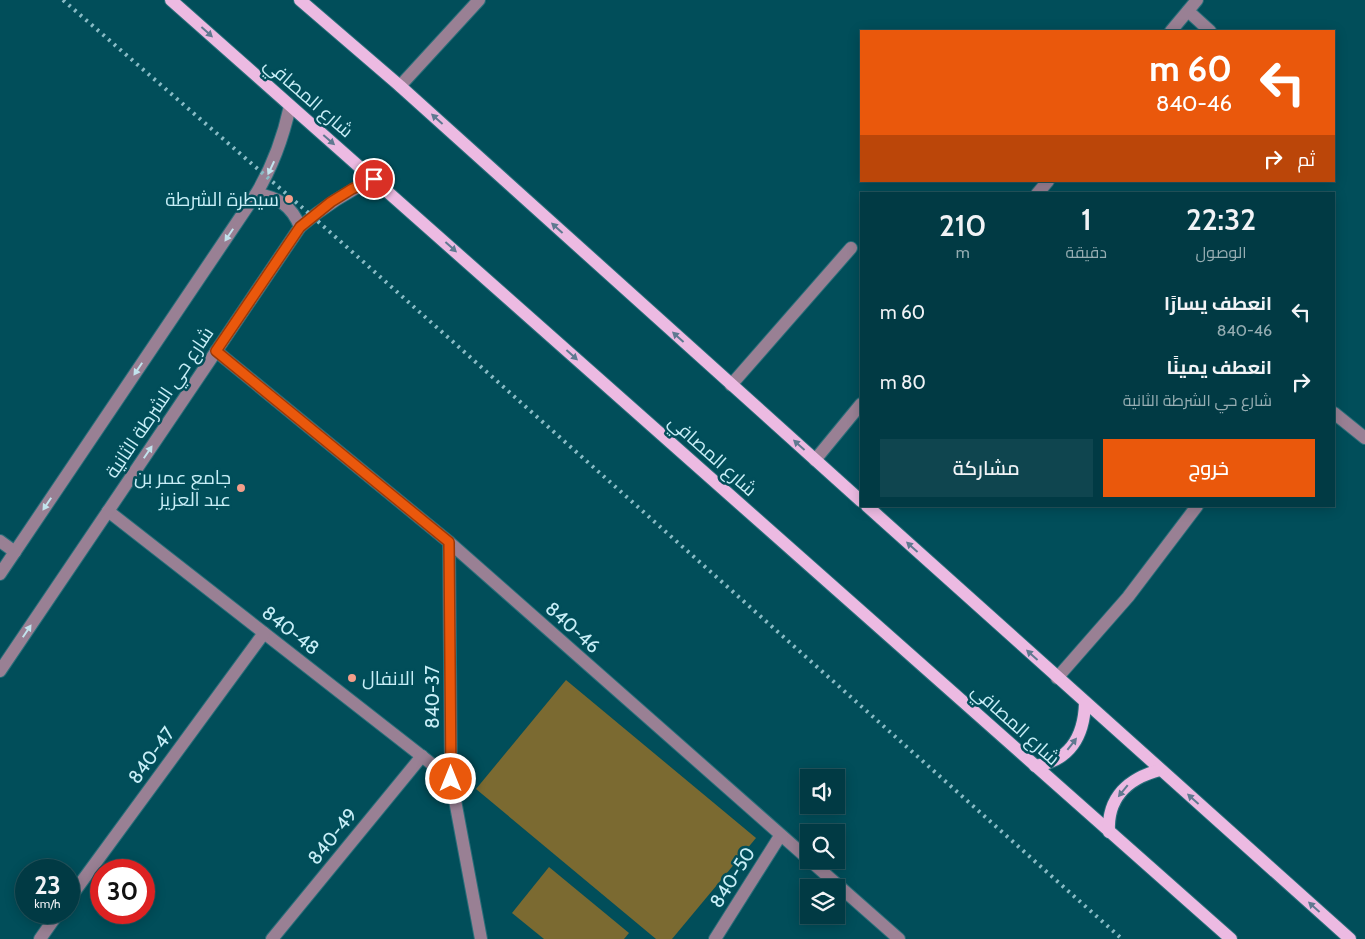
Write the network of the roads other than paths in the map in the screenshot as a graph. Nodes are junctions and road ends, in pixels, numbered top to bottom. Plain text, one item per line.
1 (171, 0) edge
2 (300, 0) edge
3 (479, 0) edge
4 (1197, 0) edge
5 (1188, 10) junction
6 (1172, 30) edge
7 (1209, 30) edge
8 (400, 86) junction
9 (290, 106) junction
10 (374, 179) junction
11 (1047, 182) edge
12 (1040, 192) edge
13 (256, 194) junction
14 (300, 227) junction
15 (851, 248) dead end
16 (216, 351) junction
17 (731, 385) junction
18 (860, 405) edge
19 (1335, 414) edge
20 (1365, 438) edge
21 (815, 460) junction
22 (860, 500) edge
23 (868, 507) edge
24 (1196, 507) edge
25 (108, 511) junction
26 (0, 541) edge
27 (449, 542) junction
28 (15, 552) junction
29 (0, 574) edge
30 (264, 633) junction
31 (0, 671) edge
32 (1057, 678) junction
33 (1085, 703) junction
34 (422, 756) junction
35 (1035, 766) junction
36 (1160, 770) junction
37 (451, 779) junction
38 (1109, 832) junction
39 (780, 836) junction
40 (80, 884) edge
41 (51, 924) edge
42 (40, 939) edge
43 (272, 939) edge
44 (481, 939) edge
45 (715, 939) edge
46 (899, 939) edge
47 (1231, 939) edge
48 (1350, 939) edge

1 -> 9 main road, شارع المصافي
2 - 8 main road
3 - 8 street
4 - 5 street
5 - 6 street
5 - 7 street
17 -> 8 main road
9 -> 10 main road, شارع المصافي
9 -> 13 street, شارع حي الشرطة الثانية
10 - 14 street, شارع حي الشرطة الثانية
10 -> 35 main road, شارع المصافي
11 - 12 street
13 - 14 street
13 -> 28 street, شارع حي الشرطة الثانية
14 - 16 street, شارع حي الشرطة الثانية
15 - 17 street
25 -> 16 street, شارع حي الشرطة الثانية
16 - 27 street, 840-46
21 -> 17 main road
18 - 21 street
19 - 20 street
21 - 22 main road
32 -> 23 main road
24 - 32 street
25 - 30 street, 840-48
31 -> 25 street, شارع حي الشرطة الثانية
26 - 28 street
27 - 37 street, 840-37
27 - 39 street, 840-46
28 - 29 street, شارع حي الشرطة الثانية
30 - 34 street, 840-48
30 - 40 street, 840-47
32 - 33 main road
35 -> 33 main road
33 - 36 main road
34 - 37 street, 840-48
34 - 43 street, 840-49
35 - 38 main road, شارع المصافي
36 -> 38 main road
48 -> 36 main road
37 - 44 street, 840-37
38 - 47 main road, شارع المصافي
39 - 45 street, 840-50
39 - 46 street, 840-46
41 - 42 street

